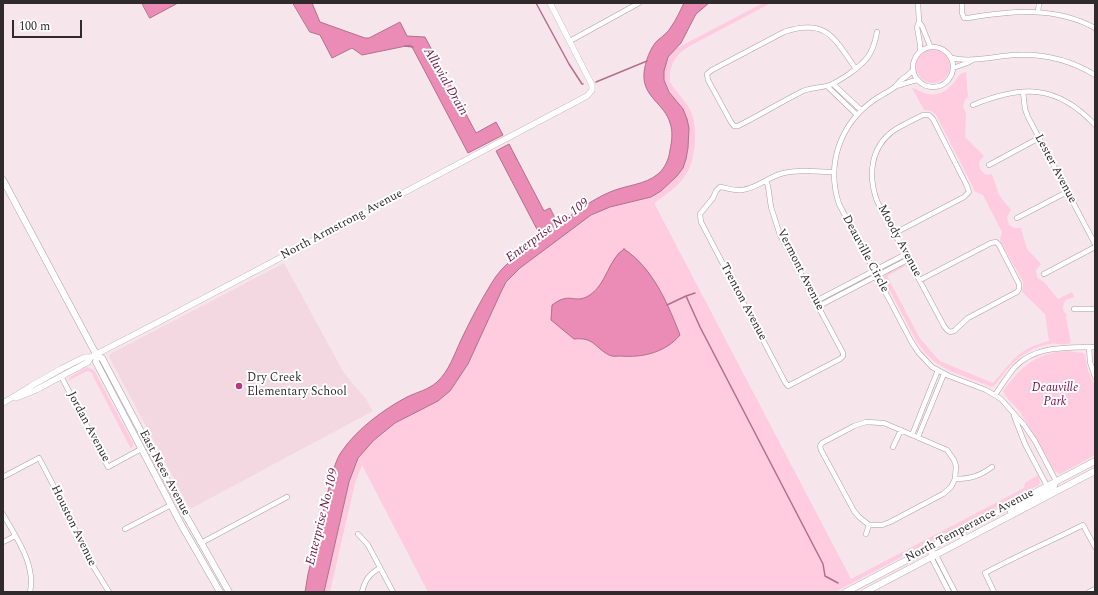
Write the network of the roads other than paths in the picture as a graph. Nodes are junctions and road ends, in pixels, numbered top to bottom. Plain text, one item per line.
1 (550, 3) edge
2 (639, 3) edge
3 (918, 3) edge
4 (962, 3) edge
5 (1039, 3) edge
6 (1038, 12) junction
7 (919, 22) junction
8 (1095, 28) edge
9 (877, 32) dead end
10 (570, 41) junction
11 (930, 46) junction
12 (920, 51) junction
13 (952, 58) junction
14 (973, 60) junction
15 (954, 68) junction
16 (856, 69) junction
17 (913, 70) junction
18 (1095, 75) edge
19 (918, 80) junction
20 (833, 84) junction
21 (827, 86) junction
22 (896, 86) junction
23 (1023, 92) junction
24 (973, 106) dead end
25 (861, 110) junction
26 (857, 115) junction
27 (1095, 125) edge
28 (1039, 138) junction
29 (989, 165) dead end
30 (834, 172) junction
31 (3, 180) edge
32 (766, 181) junction
33 (6, 192) edge
34 (1067, 192) junction
35 (1017, 218) dead end
36 (895, 233) junction
37 (1095, 244) edge
38 (1095, 247) edge
39 (906, 254) junction
40 (909, 259) junction
41 (874, 271) junction
42 (1044, 274) dead end
43 (877, 276) junction
44 (920, 280) junction
45 (816, 302) junction
46 (818, 306) junction
47 (1074, 309) dead end
48 (1095, 309) edge
49 (1089, 347) junction
50 (1095, 347) edge
51 (95, 356) junction
52 (843, 356) joint
53 (938, 370) junction
54 (944, 374) junction
55 (61, 376) junction
56 (1095, 377) edge
57 (995, 395) junction
58 (5, 403) edge
59 (1013, 413) junction
60 (901, 430) junction
61 (912, 435) junction
62 (918, 437) junction
63 (894, 447) dead end
64 (141, 449) junction
65 (1095, 461) edge
66 (992, 467) dead end
67 (1095, 471) edge
68 (3, 477) edge
69 (955, 479) junction
70 (1056, 481) junction
71 (1047, 486) junction
72 (287, 497) dead end
73 (171, 505) junction
74 (181, 507) junction
75 (3, 514) edge
76 (1001, 521) junction
77 (869, 525) junction
78 (126, 529) dead end
79 (358, 534) dead end
80 (866, 534) dead end
81 (15, 536) junction
82 (3, 542) edge
83 (201, 543) junction
84 (1095, 545) edge
85 (930, 548) junction
86 (933, 556) junction
87 (380, 568) junction
88 (1095, 589) edge
89 (30, 592) edge
90 (109, 592) edge
91 (220, 592) edge
92 (229, 592) edge
93 (362, 592) edge
94 (393, 592) edge
95 (846, 592) edge
96 (865, 592) edge
97 (949, 592) edge
98 (955, 592) edge
99 (994, 592) edge
100 (1089, 592) edge

1 - 10 street
2 - 10 street
3 - 7 street
4 - 6 street
5 - 6 street
6 - 8 street
7 - 11 street
7 - 12 street
9 - 16 street
10 - 51 street, North Armstrong Avenue
11 - 12 street
11 - 13 street
12 - 17 street
13 - 14 street
13 - 15 street
14 - 15 street
14 - 18 street
15 - 19 street
16 - 20 street
16 - 21 street
17 - 19 street
17 - 22 street, Deauville Circle
19 - 22 street, Deauville Circle
20 - 21 street
20 - 25 street
21 - 26 street
22 - 25 street, Deauville Circle
23 - 24 street
23 - 27 street
23 - 28 street, Lester Avenue
25 - 26 street, Deauville Circle
26 - 30 street, Deauville Circle
28 - 29 street
28 - 34 street, Lester Avenue
30 - 32 street
30 - 41 street, Deauville Circle
31 - 33 main road, East Nees Avenue
32 - 45 street, Vermont Avenue
32 - 52 street, Trenton Avenue
33 - 51 main road, East Nees Avenue
34 - 35 street
34 - 37 street, Lester Avenue
36 - 36 street, Moody Avenue
36 - 39 street, Moody Avenue
38 - 42 street
39 - 40 street, Moody Avenue
39 - 41 street
40 - 43 street
40 - 44 street, Moody Avenue
41 - 43 street, Deauville Circle
41 - 45 street
43 - 46 street
43 - 53 street, Deauville Circle
44 - 44 street, Moody Avenue
45 - 46 street, Vermont Avenue
46 - 52 street, Vermont Avenue
47 - 48 street
49 - 50 street
49 - 56 street
49 - 57 street
51 - 55 street, North Armstrong Avenue
51 - 58 street, North Armstrong Avenue
51 - 64 main road, East Nees Avenue
51 - 74 main road, East Nees Avenue
53 - 54 street, Deauville Circle
53 - 61 street
54 - 57 street, Deauville Circle
54 - 62 street
55 - 58 street, North Armstrong Avenue
55 - 64 street, Jordan Avenue
57 - 59 street, Deauville Circle
59 - 70 street, Deauville Circle
59 - 71 street, Deauville Circle
60 - 61 street
60 - 63 street
60 - 77 street
61 - 62 street
62 - 69 street
64 - 73 main road, East Nees Avenue
64 - 74 main road
65 - 70 main road, North Temperance Avenue
66 - 69 street
67 - 76 main road, North Temperance Avenue
68 - 90 street, Houston Avenue
69 - 77 street
70 - 71 main road, North Temperance Avenue
70 - 76 main road
71 - 85 main road, North Temperance Avenue
72 - 83 street
73 - 78 street
73 - 83 main road
73 - 91 main road, East Nees Avenue
74 - 83 main road, East Nees Avenue
75 - 81 street
76 - 86 main road, North Temperance Avenue
77 - 80 street
79 - 87 street
81 - 82 street
81 - 89 street
83 - 92 main road, East Nees Avenue
84 - 99 street
85 - 86 street
85 - 95 main road, North Temperance Avenue
86 - 96 main road, North Temperance Avenue
86 - 97 street
86 - 98 street
87 - 93 street
87 - 94 street
88 - 100 street

